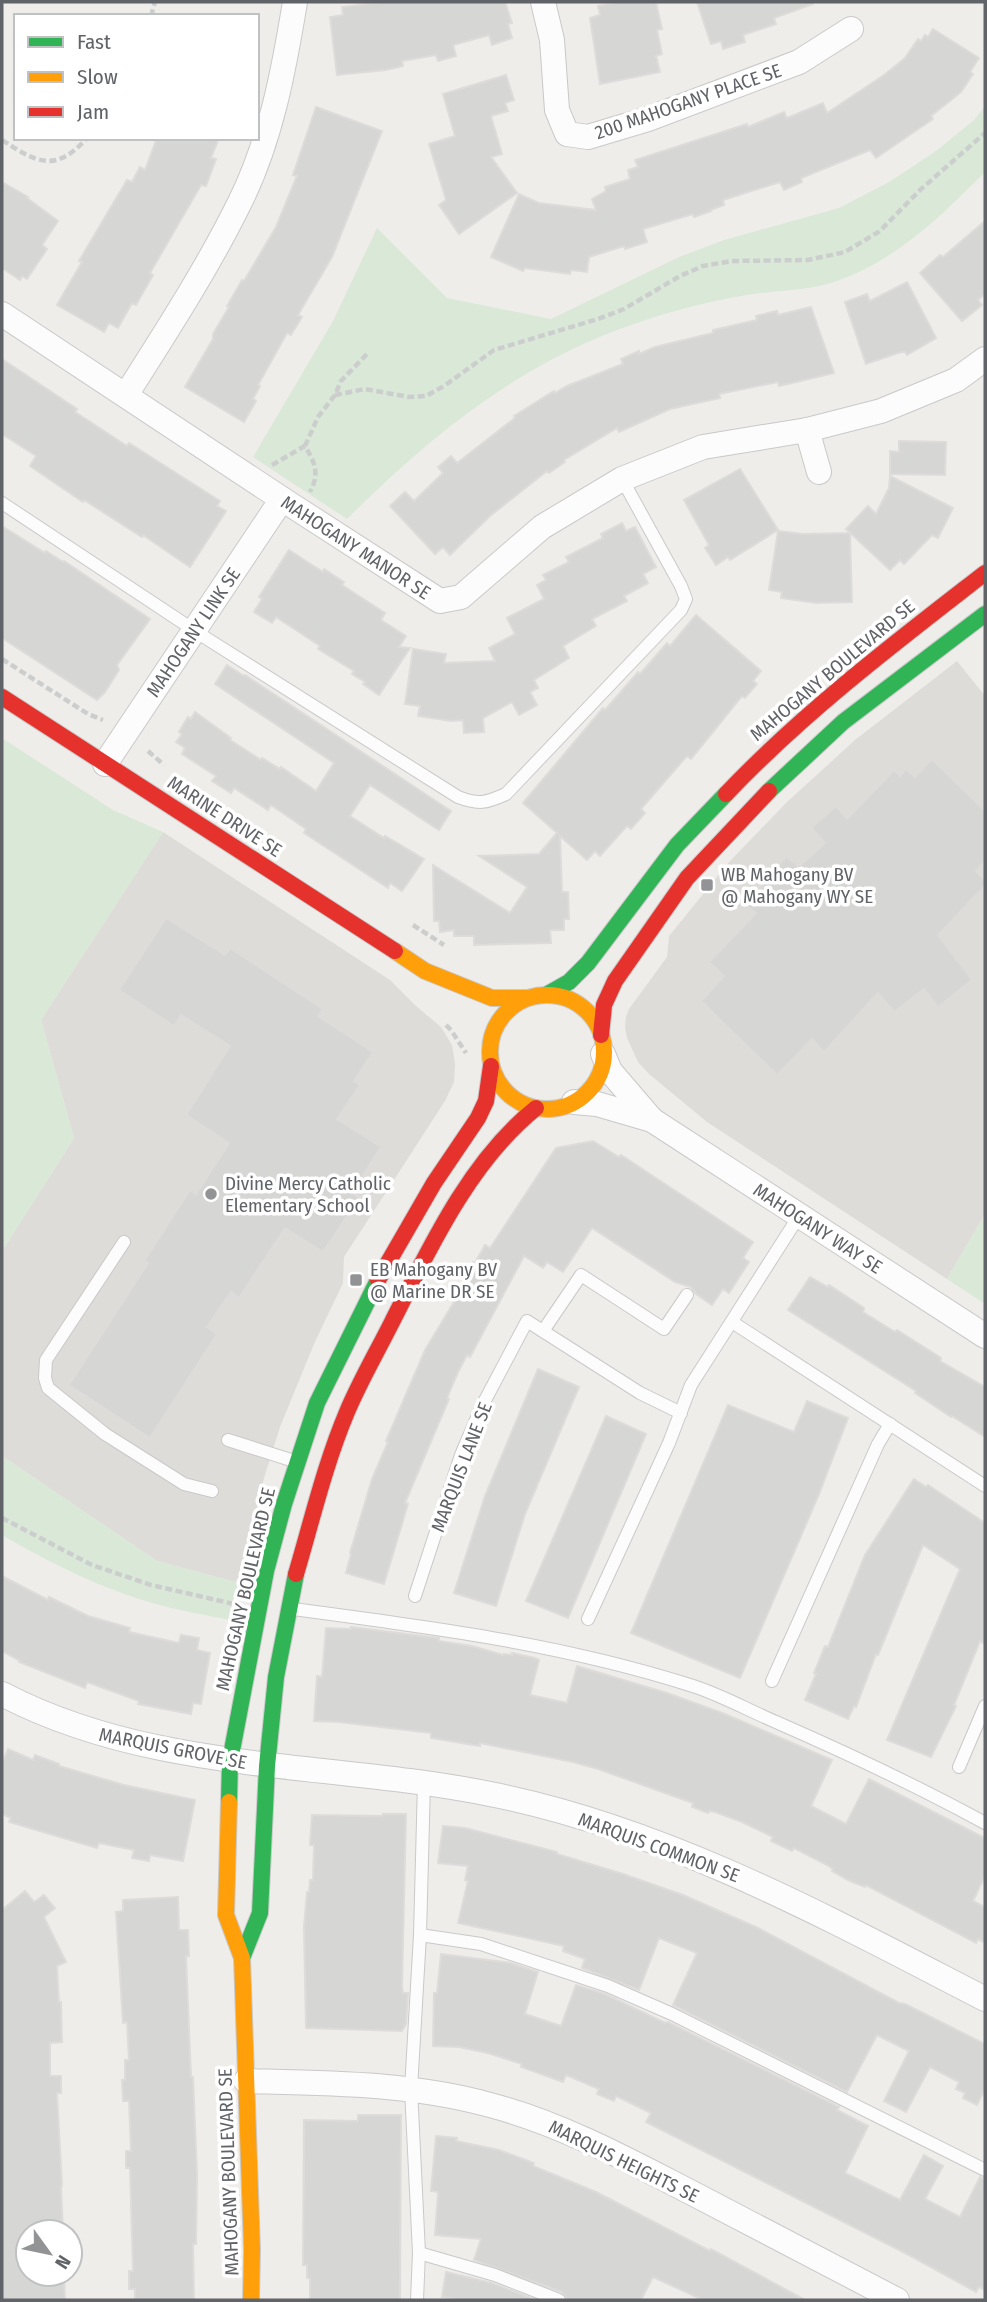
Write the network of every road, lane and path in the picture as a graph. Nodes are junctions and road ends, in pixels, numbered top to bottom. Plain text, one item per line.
1 (295, 2) edge
2 (543, 2) edge
3 (851, 29) dead end
4 (985, 133) edge
5 (2, 140) edge
6 (85, 140) edge
7 (2, 314) edge
8 (367, 354) dead end
9 (985, 359) edge
10 (126, 395) junction
11 (335, 395) junction
12 (807, 430) junction
13 (305, 446) junction
14 (270, 467) dead end
15 (819, 472) dead end
16 (622, 479) junction
17 (309, 493) dead end
18 (282, 499) junction
19 (2, 503) edge
20 (985, 573) edge
21 (985, 614) edge
22 (194, 630) junction
23 (2, 659) edge
24 (2, 697) edge
25 (103, 720) dead end
26 (148, 751) dead end
27 (106, 764) junction
28 (172, 770) dead end
29 (412, 925) dead end
30 (445, 946) dead end
31 (425, 971) junction
32 (546, 995) junction
33 (450, 997) dead end
34 (528, 998) junction
35 (478, 1033) dead end
36 (602, 1045) junction
37 (490, 1048) junction
38 (491, 1066) junction
39 (574, 1102) junction
40 (536, 1108) junction
41 (652, 1120) junction
42 (799, 1216) junction
43 (124, 1242) dead end
44 (687, 1295) dead end
45 (732, 1322) junction
46 (543, 1331) junction
47 (985, 1336) edge
48 (681, 1413) junction
49 (890, 1424) junction
50 (228, 1440) dead end
51 (312, 1466) junction
52 (985, 1486) edge
53 (212, 1491) dead end
54 (2, 1518) edge
55 (415, 1596) dead end
56 (241, 1605) dead end
57 (288, 1609) junction
58 (588, 1619) dead end
59 (772, 1681) dead end
60 (2, 1694) edge
61 (985, 1706) edge
62 (230, 1761) junction
63 (267, 1766) junction
64 (959, 1768) dead end
65 (424, 1782) junction
66 (985, 1823) edge
67 (420, 1935) junction
68 (242, 1958) junction
69 (981, 1994) edge
70 (246, 2081) junction
71 (411, 2089) junction
72 (985, 2170) edge
73 (419, 2253) junction
74 (251, 2300) edge
75 (417, 2300) edge
76 (559, 2300) edge
77 (897, 2300) edge

1 - 10 street
2 - 3 street, 200 MAHOGANY PLACE SE
4 - 11 path
5 - 6 path
7 - 10 street, MAHOGANY MANOR SE
8 - 11 path
9 - 12 street, MAHOGANY MANOR SE
10 - 18 street, MAHOGANY MANOR SE
11 - 13 path
12 - 15 street
12 - 16 street, MAHOGANY MANOR SE
13 - 14 path
13 - 17 path
16 - 18 street, MAHOGANY MANOR SE
16 - 22 lane
18 - 22 street, MAHOGANY LINK SE
19 - 22 lane
20 - 32 street, MAHOGANY BOULEVARD SE
21 - 36 street
22 - 27 street, MAHOGANY LINK SE
23 - 25 path
24 - 27 street, MARINE DRIVE SE
26 - 28 path
27 - 31 street, MARINE DRIVE SE
29 - 30 path
31 - 33 street, MARINE DRIVE SE
31 - 34 street, MARINE DRIVE SE
32 - 34 street
32 - 36 street
34 - 37 street
35 - 37 street
36 - 39 street
36 - 41 street, MAHOGANY WAY SE
37 - 38 street
38 - 40 street
38 - 51 street, MAHOGANY BOULEVARD SE
39 - 40 street
39 - 41 street, MAHOGANY WAY SE
40 - 51 street, MAHOGANY BOULEVARD SE
41 - 42 street, MAHOGANY WAY SE
42 - 45 lane
42 - 47 street, MAHOGANY WAY SE
43 - 53 lane
44 - 46 lane
45 - 48 lane
45 - 49 lane
46 - 48 lane
46 - 55 lane, MARQUIS LANE SE
48 - 58 lane
49 - 52 lane
49 - 59 lane
50 - 51 lane
51 - 57 street, MAHOGANY BOULEVARD SE
51 - 62 street, MAHOGANY BOULEVARD SE
54 - 56 path
57 - 63 street, MAHOGANY BOULEVARD SE
57 - 66 lane
60 - 62 street, MARQUIS GROVE SE
61 - 64 lane
62 - 63 street, MARQUIS GROVE SE
62 - 68 street, MAHOGANY BOULEVARD SE
63 - 65 street, MARQUIS COMMON SE
63 - 68 street, MAHOGANY BOULEVARD SE
65 - 67 lane
65 - 69 street, MARQUIS COMMON SE
67 - 71 lane
67 - 72 lane
68 - 70 street, MAHOGANY BOULEVARD SE
70 - 71 street, MARQUIS HEIGHTS SE
70 - 74 street, MAHOGANY BOULEVARD SE
71 - 73 lane
71 - 77 street, MARQUIS HEIGHTS SE
73 - 75 lane
73 - 76 lane

